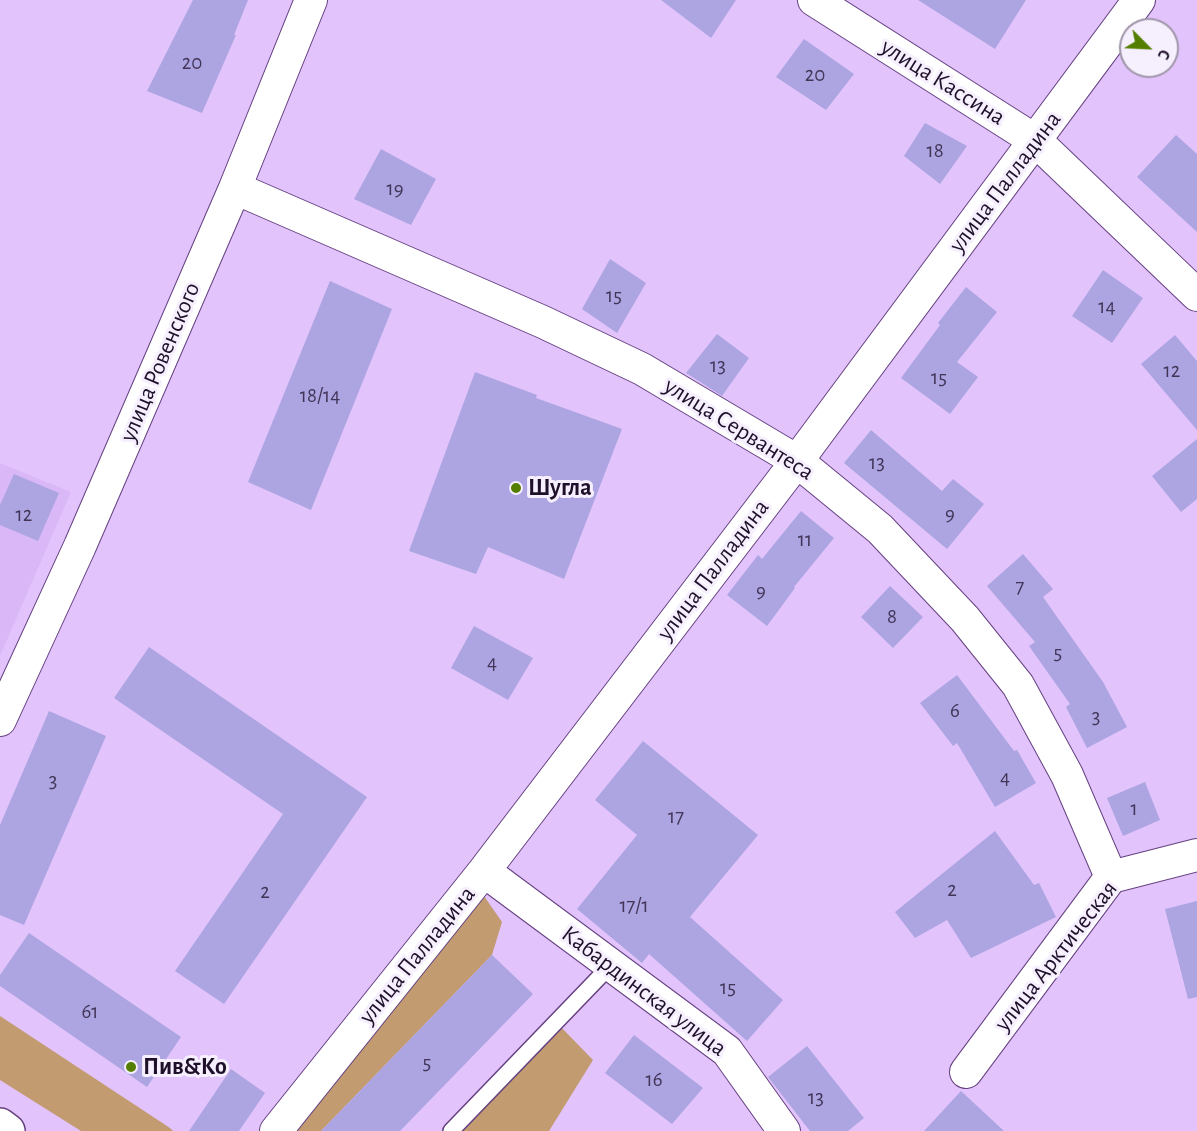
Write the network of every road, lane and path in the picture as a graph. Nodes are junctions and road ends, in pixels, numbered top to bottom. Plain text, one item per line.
1 (311, 0) edge
2 (814, 0) edge
3 (1139, 0) edge
4 (1036, 141) junction
5 (235, 188) junction
6 (1197, 295) edge
7 (797, 461) junction
8 (7, 687) edge
9 (0, 720) edge
10 (1197, 855) edge
11 (484, 871) junction
12 (1111, 877) junction
13 (611, 966) junction
14 (966, 1072) dead end
15 (0, 1125) edge
16 (279, 1130) edge
17 (8, 1131) edge
18 (451, 1131) edge
19 (784, 1131) edge

1 - 5 street, улица Ровенского
2 - 4 street, улица Кассина
3 - 4 street, улица Палладина
4 - 6 street, улица Кассина
4 - 7 street, улица Палладина
5 - 7 street, улица Сервантеса
5 - 8 street, улица Ровенского
7 - 11 street, улица Палладина
7 - 12 street, улица Сервантеса
8 - 9 street, улица Ровенского
10 - 12 street, улица Арктическая
11 - 13 street, Кабардинская улица
11 - 16 street, улица Палладина
12 - 14 street, улица Арктическая
13 - 18 lane
13 - 19 street, Кабардинская улица
15 - 17 main road

